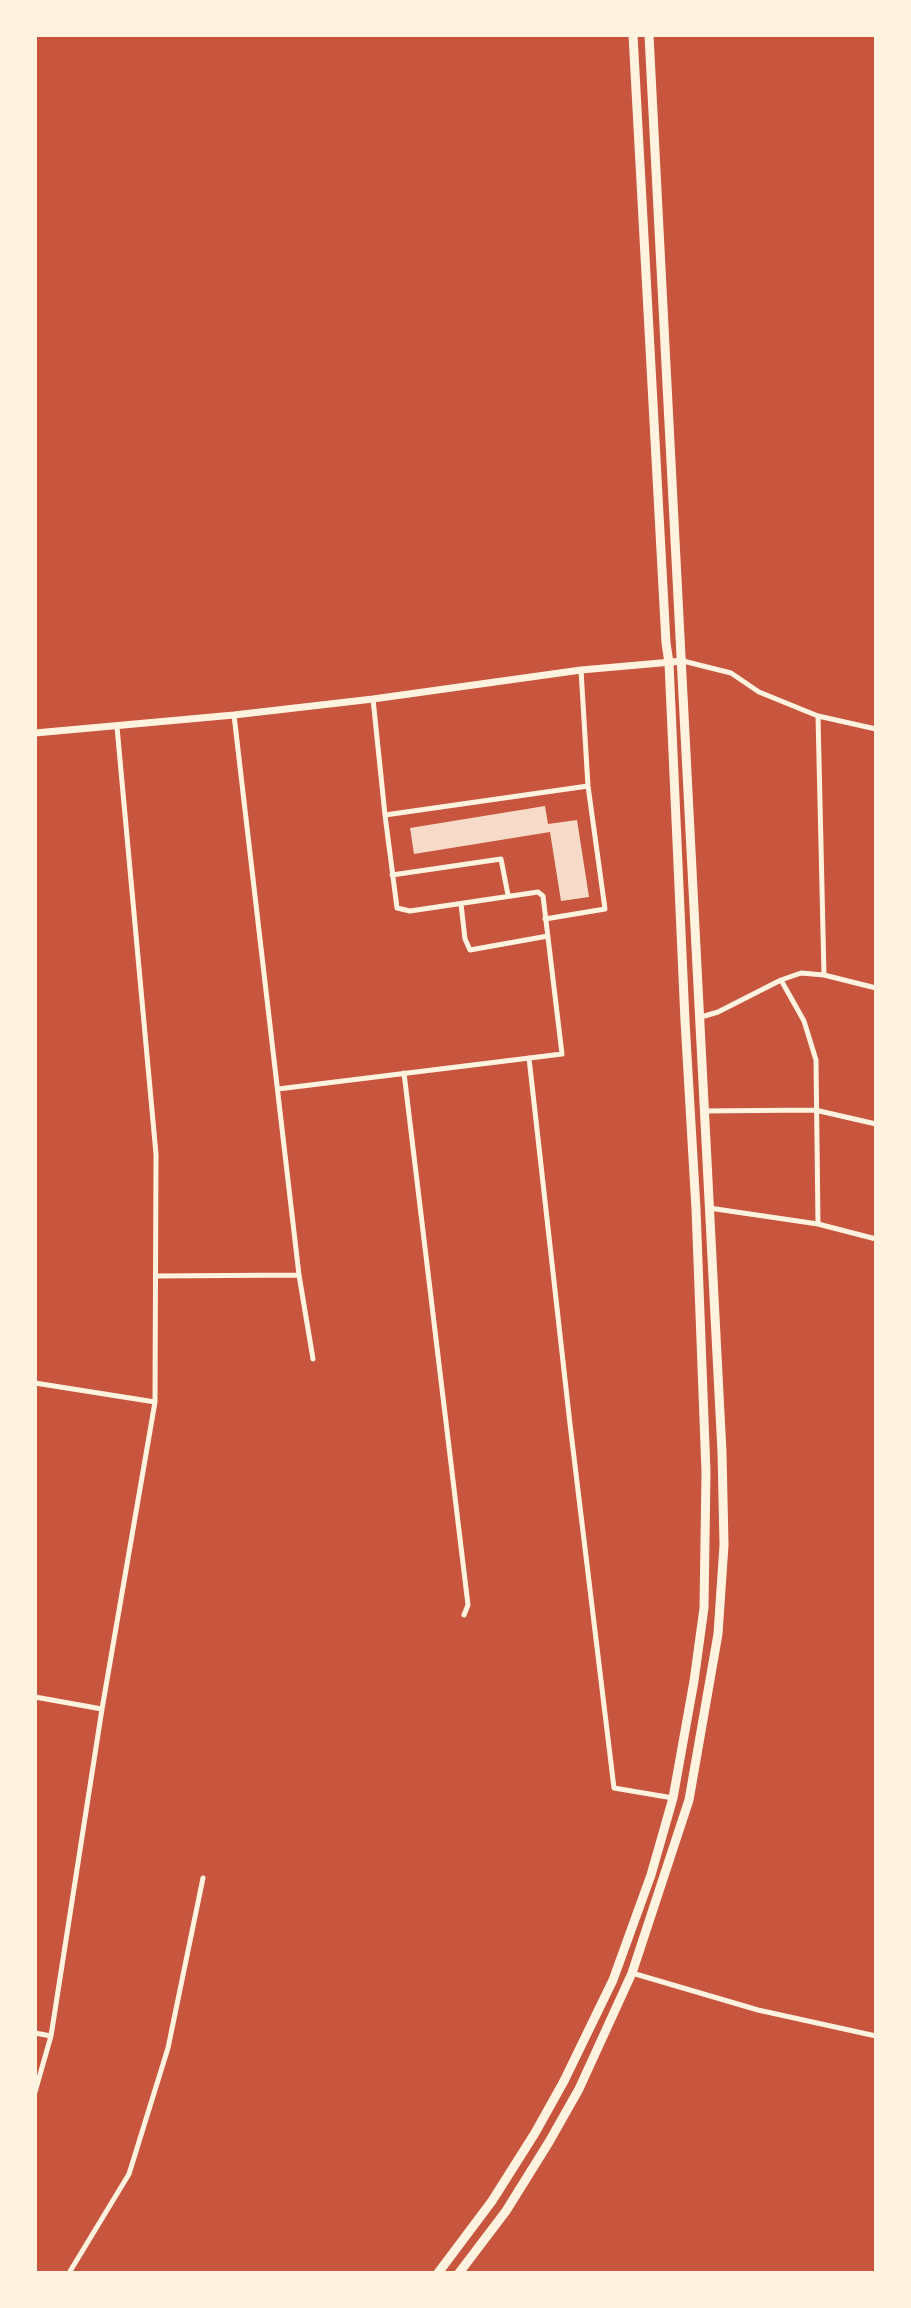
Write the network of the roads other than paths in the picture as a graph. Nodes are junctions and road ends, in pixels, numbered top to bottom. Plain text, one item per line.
1 (633, 35) edge
2 (649, 35) edge
3 (683, 661) junction
4 (668, 663) junction
5 (580, 670) junction
6 (373, 699) junction
7 (234, 715) junction
8 (818, 716) junction
9 (117, 727) junction
10 (876, 729) edge
11 (35, 733) edge
12 (588, 786) junction
13 (385, 815) junction
14 (392, 875) junction
15 (508, 895) junction
16 (461, 904) junction
17 (545, 919) junction
18 (548, 936) junction
19 (824, 975) junction
20 (781, 980) junction
21 (876, 988) edge
22 (701, 1017) junction
23 (529, 1058) junction
24 (404, 1073) junction
25 (278, 1089) junction
26 (815, 1110) junction
27 (703, 1111) junction
28 (876, 1124) edge
29 (709, 1208) junction
30 (818, 1224) junction
31 (876, 1239) edge
32 (299, 1275) junction
33 (156, 1276) junction
34 (313, 1359) dead end
35 (35, 1383) edge
36 (155, 1402) junction
37 (722, 1452) junction
38 (705, 1454) junction
39 (464, 1615) dead end
40 (35, 1697) edge
41 (102, 1709) junction
42 (673, 1798) junction
43 (203, 1878) dead end
44 (632, 1973) junction
45 (35, 2034) edge
46 (51, 2036) junction
47 (876, 2036) edge
48 (35, 2092) edge
49 (69, 2273) edge
50 (438, 2273) edge
51 (460, 2273) edge

1 - 4 highway
2 - 3 highway
3 - 4 main road
3 - 8 street
3 - 22 highway
4 - 5 main road
4 - 38 highway
5 - 6 main road
5 - 12 street
6 - 7 main road
6 - 13 street
7 - 9 main road
7 - 25 street
8 - 10 street
8 - 19 street
9 - 11 main road
9 - 33 street
12 - 13 street
12 - 17 street
13 - 14 street
14 - 15 street
14 - 16 street
15 - 16 street
15 - 17 street
16 - 18 street
17 - 18 street
18 - 23 street
19 - 20 street
19 - 21 street
20 - 22 street
20 - 26 street
22 - 27 highway
23 - 24 street
23 - 42 street
24 - 25 street
24 - 39 street
25 - 32 street
26 - 27 street
26 - 28 street
26 - 30 street
27 - 29 highway
29 - 30 street
29 - 37 highway
30 - 31 street
32 - 33 street
32 - 34 street
33 - 36 street
35 - 36 street
36 - 41 street
37 - 38 highway
37 - 44 highway
38 - 42 highway
40 - 41 street
41 - 46 street
42 - 50 highway
43 - 49 street
44 - 47 street
44 - 51 highway
45 - 46 street
46 - 48 street

